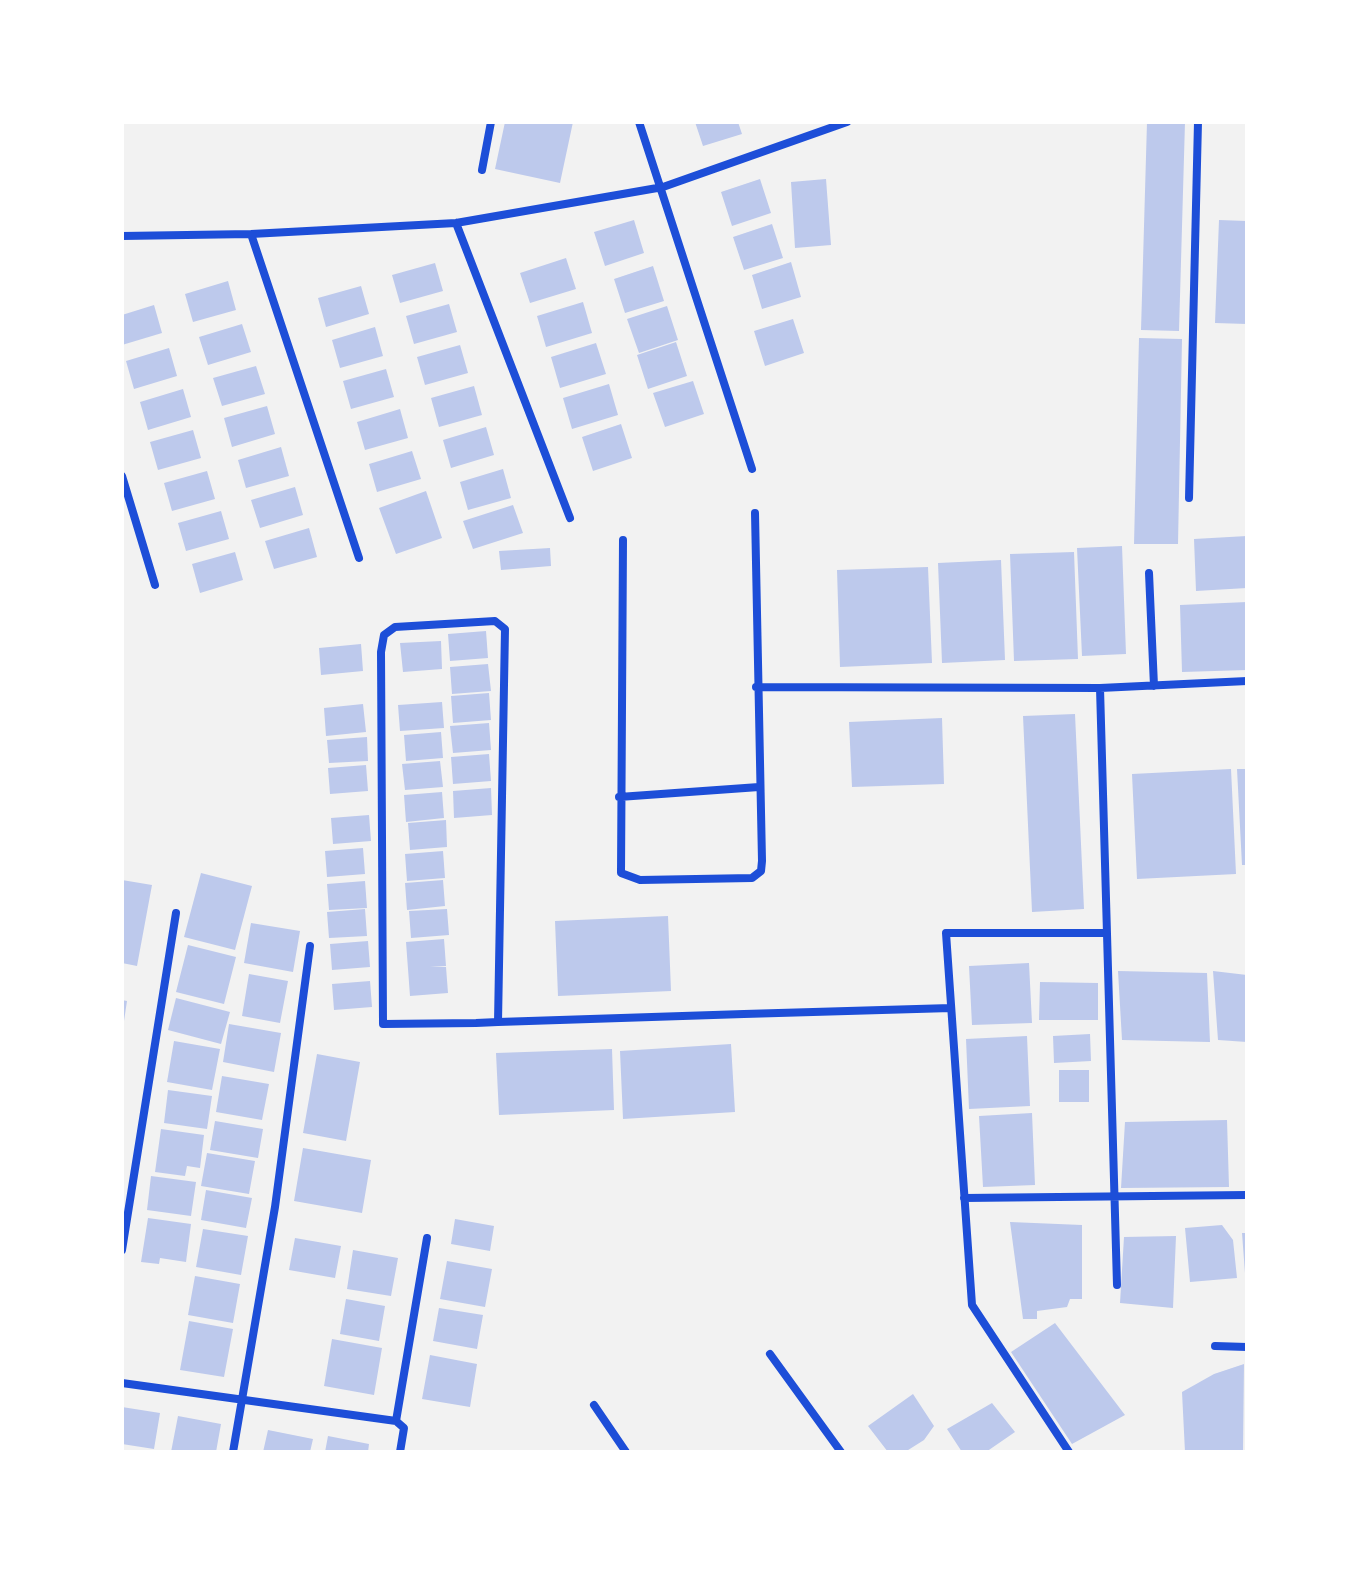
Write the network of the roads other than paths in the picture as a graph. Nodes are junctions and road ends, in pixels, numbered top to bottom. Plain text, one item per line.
1 (491, 122) edge
2 (639, 122) edge
3 (847, 122) edge
4 (1198, 122) edge
5 (482, 170) dead end
6 (663, 187) junction
7 (456, 223) junction
8 (251, 234) junction
9 (122, 236) edge
10 (752, 469) dead end
11 (122, 476) edge
12 (1189, 498) dead end
13 (755, 513) dead end
14 (570, 518) dead end
15 (623, 540) dead end
16 (359, 558) dead end
17 (1149, 573) dead end
18 (155, 585) dead end
19 (1247, 681) edge
20 (1154, 686) junction
21 (756, 687) junction
22 (1100, 688) junction
23 (759, 787) junction
24 (619, 797) junction
25 (176, 913) dead end
26 (1104, 933) junction
27 (310, 946) dead end
28 (951, 1008) junction
29 (498, 1022) junction
30 (1247, 1195) edge
31 (1117, 1197) junction
32 (964, 1198) junction
33 (427, 1238) dead end
34 (122, 1250) edge
35 (1117, 1285) dead end
36 (1215, 1346) dead end
37 (1247, 1347) edge
38 (770, 1354) dead end
39 (122, 1383) edge
40 (241, 1400) junction
41 (594, 1405) dead end
42 (396, 1421) junction
43 (233, 1452) edge
44 (400, 1452) edge
45 (626, 1452) edge
46 (841, 1452) edge
47 (1069, 1452) edge

1 - 5 street
2 - 6 street
3 - 6 street
4 - 12 street
6 - 7 street
6 - 10 street
7 - 8 street
7 - 14 street
8 - 9 street
8 - 16 street
11 - 18 street
13 - 21 street
15 - 24 street
17 - 20 street
19 - 20 street
20 - 22 street
21 - 22 street
21 - 23 street
22 - 26 street
23 - 24 street
23 - 24 street
25 - 34 street
26 - 28 street
26 - 31 street
27 - 40 street
28 - 29 street
28 - 32 street
29 - 29 street
30 - 31 street
31 - 32 street
31 - 35 street
32 - 47 street
33 - 42 street
36 - 37 street
38 - 46 street
39 - 40 street
40 - 42 street
40 - 43 street
41 - 45 street
42 - 44 street

